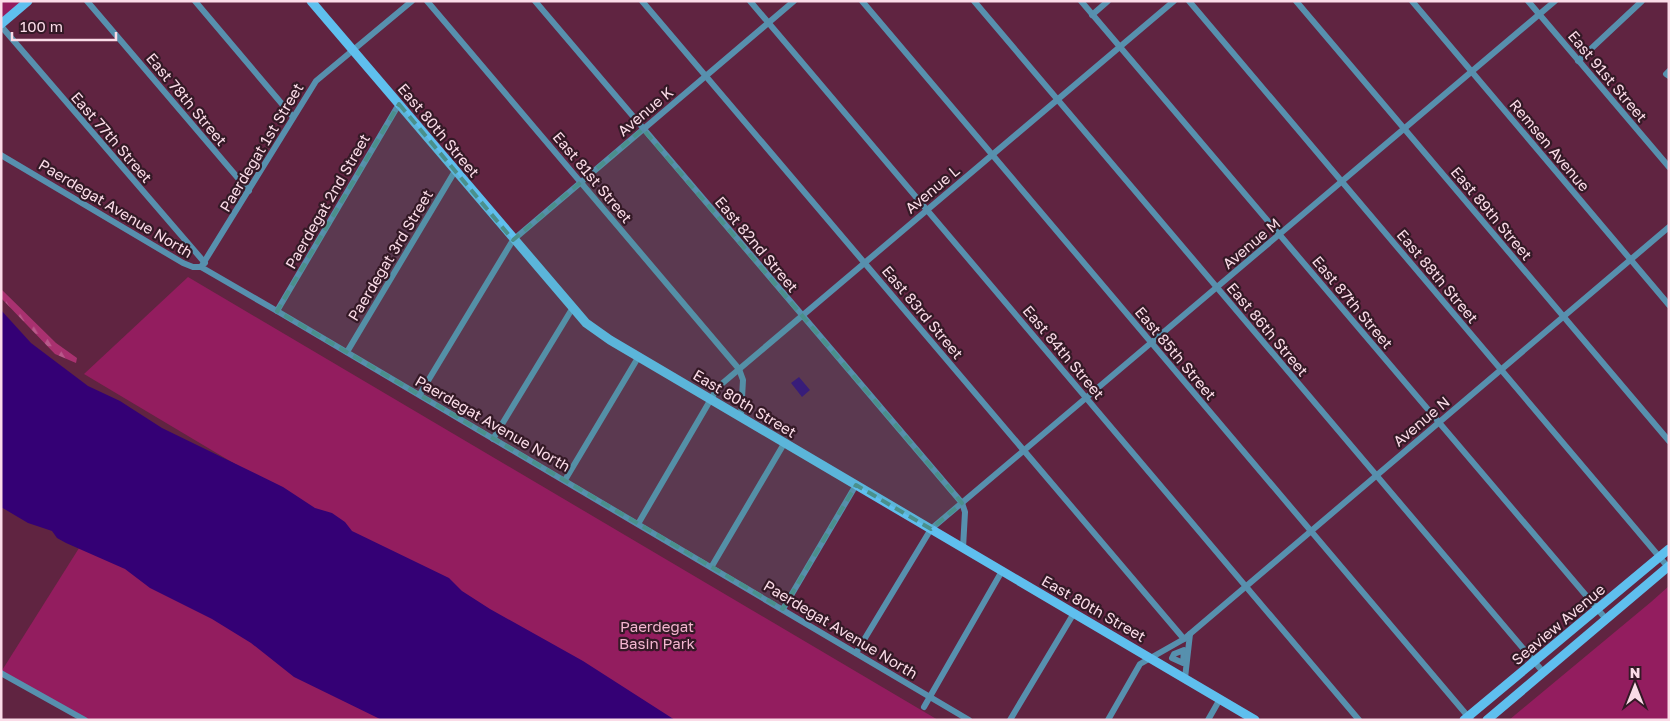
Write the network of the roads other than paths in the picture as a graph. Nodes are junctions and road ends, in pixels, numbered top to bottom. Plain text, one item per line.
1 (28, 1) edge
2 (87, 1) edge
3 (195, 1) edge
4 (311, 1) edge
5 (412, 1) edge
6 (427, 1) edge
7 (535, 1) edge
8 (642, 1) edge
9 (750, 1) edge
10 (794, 1) edge
11 (862, 1) edge
12 (974, 1) edge
13 (1081, 1) edge
14 (1108, 1) edge
15 (1174, 1) edge
16 (1189, 1) edge
17 (1296, 1) edge
18 (1412, 1) edge
19 (1528, 1) edge
20 (1555, 1) edge
21 (1642, 1) edge
22 (1539, 14) junction
23 (1092, 15) junction
24 (768, 23) junction
25 (1, 25) edge
26 (1119, 46) junction
27 (354, 51) junction
28 (1578, 60) junction
29 (1669, 71) edge
30 (1472, 72) junction
31 (706, 76) junction
32 (1669, 76) edge
33 (1057, 99) junction
34 (399, 104) junction
35 (293, 117) junction
36 (643, 129) junction
37 (1404, 129) junction
38 (1, 154) edge
39 (992, 155) junction
40 (1669, 167) edge
41 (455, 171) junction
42 (580, 182) junction
43 (1342, 182) junction
44 (249, 191) junction
45 (927, 210) junction
46 (1669, 227) edge
47 (1279, 235) junction
48 (513, 240) junction
49 (1630, 258) junction
50 (864, 263) junction
51 (203, 265) junction
52 (1217, 288) junction
53 (1669, 305) edge
54 (572, 309) junction
55 (277, 310) junction
56 (802, 316) junction
57 (1563, 316) junction
58 (1152, 343) junction
59 (347, 352) junction
60 (639, 356) junction
61 (739, 369) junction
62 (1501, 369) junction
63 (420, 394) junction
64 (1087, 398) junction
65 (711, 399) junction
66 (741, 416) junction
67 (1439, 422) junction
68 (493, 438) junction
69 (1669, 441) edge
70 (785, 442) junction
71 (1024, 451) junction
72 (1376, 476) junction
73 (565, 480) junction
74 (856, 484) junction
75 (962, 503) junction
76 (638, 524) junction
77 (931, 528) junction
78 (1311, 531) junction
79 (964, 548) junction
80 (1669, 549) edge
81 (1660, 557) junction
82 (712, 566) junction
83 (1669, 566) edge
84 (1002, 571) junction
85 (1246, 586) junction
86 (783, 609) junction
87 (1597, 610) junction
88 (1074, 613) junction
89 (1606, 620) junction
90 (1190, 634) junction
91 (1184, 639) junction
92 (856, 653) junction
93 (1151, 658) junction
94 (1534, 663) junction
95 (1, 673) edge
96 (1544, 673) junction
97 (1185, 678) junction
98 (930, 697) junction
99 (1220, 699) junction
100 (924, 708) dead end
101 (1468, 719) edge
102 (85, 720) edge
103 (969, 720) edge
104 (1010, 720) edge
105 (1108, 720) edge
106 (1208, 720) edge
107 (1255, 720) edge
108 (1359, 720) edge
109 (1487, 720) edge

1 - 25 street
2 - 44 street, East 78th Street
3 - 35 street
4 - 27 street, East 80th Street
5 - 27 street, Paerdegat 1st Street
6 - 42 street, East 81st Street
7 - 36 street, East 82nd Street
8 - 31 street, East 83rd Street
9 - 24 street, East 84th Street
10 - 24 street, Avenue K
11 - 39 street, East 85th Street
12 - 33 street, East 86th Street
13 - 23 street, East 87th Street
14 - 23 street
15 - 26 street, Avenue L
16 - 43 street, East 88th Street
17 - 37 street, East 89th Street
18 - 30 street, Remsen Avenue
19 - 22 street, East 91st Street
20 - 22 street, Avenue M
21 - 28 street
22 - 28 street, East 91st Street
22 - 30 street, Avenue M
23 - 26 street, East 87th Street
24 - 31 street, Avenue K
24 - 45 street, East 84th Street
25 - 51 street, East 77th Street
26 - 33 street, Avenue L
26 - 47 street, East 87th Street
27 - 34 street, East 80th Street
27 - 35 street, Paerdegat 1st Street
28 - 40 street, East 91st Street
29 - 32 street
30 - 37 street, Avenue M
30 - 49 street, Remsen Avenue
31 - 36 street, Avenue K
31 - 50 street, East 83rd Street
33 - 39 street, Avenue L
33 - 52 street, East 86th Street
34 - 41 street, East 80th Street
34 - 55 street, Paerdegat 2nd Street
35 - 44 street, Paerdegat 1st Street
36 - 42 street, Avenue K
36 - 56 street, East 82nd Street
37 - 43 street, Avenue M
37 - 57 street, East 89th Street
38 - 51 street, Paerdegat Avenue North
39 - 45 street, Avenue L
39 - 58 street, East 85th Street
41 - 48 street, East 80th Street
41 - 59 street, Paerdegat 3rd Street
42 - 48 street, Avenue K
42 - 61 street, East 81st Street
43 - 47 street, Avenue M
43 - 62 street, East 88th Street
44 - 51 street, Paerdegat 1st Street
45 - 50 street, Avenue L
45 - 64 street, East 84th Street
46 - 49 street, Avenue N
47 - 52 street, Avenue M
47 - 67 street, East 87th Street
48 - 54 street, East 80th Street
48 - 63 street, Avenue K
49 - 53 street, Remsen Avenue
49 - 57 street, Avenue N
50 - 56 street, Avenue L
50 - 71 street, East 83rd Street
51 - 55 street, Paerdegat Avenue North
52 - 58 street, Avenue M
52 - 72 street, East 86th Street
54 - 60 street, East 80th Street
54 - 68 street
55 - 59 street, Paerdegat Avenue North
56 - 61 street, Avenue L
56 - 75 street, East 82nd Street
57 - 62 street, Avenue N
57 - 69 street, East 89th Street
58 - 64 street, Avenue M
58 - 78 street, East 85th Street
59 - 63 street, Paerdegat Avenue North
60 - 65 street, East 80th Street
60 - 73 street
61 - 65 street, Avenue L
61 - 66 street
62 - 67 street, Avenue N
62 - 81 street, East 88th Street
63 - 68 street, Paerdegat Avenue North
64 - 71 street, Avenue M
64 - 85 street, East 84th Street
65 - 66 street, East 80th Street
65 - 76 street, Avenue L
66 - 70 street, East 80th Street
67 - 72 street, Avenue N
67 - 87 street, East 87th Street
68 - 73 street, Paerdegat Avenue North
70 - 74 street, East 80th Street
70 - 82 street
71 - 75 street, Avenue M
71 - 91 street, East 83rd Street
72 - 78 street, Avenue N
72 - 94 street, East 86th Street
73 - 76 street, Paerdegat Avenue North
74 - 77 street, East 80th Street
74 - 86 street
75 - 77 street, Avenue M
75 - 79 street
76 - 82 street, Paerdegat Avenue North
77 - 79 street, East 80th Street
77 - 92 street
78 - 85 street, Avenue N
78 - 101 street, East 85th Street
79 - 84 street, East 80th Street
80 - 81 street, Seaview Avenue
81 - 83 street, East 88th Street
81 - 87 street, Seaview Avenue
82 - 86 street, Paerdegat Avenue North
83 - 89 street, Seaview Avenue
84 - 88 street, East 80th Street
84 - 98 street
85 - 90 street, Avenue N
85 - 108 street, East 84th Street
86 - 92 street, Paerdegat Avenue North
87 - 89 street, East 87th Street
87 - 94 street, Seaview Avenue
88 - 93 street, East 80th Street
88 - 104 street
89 - 96 street, Seaview Avenue
90 - 91 street, Avenue N
90 - 97 street
91 - 93 street, Avenue N
92 - 98 street, Paerdegat Avenue North
93 - 97 street, East 80th Street
93 - 105 street, Avenue N
94 - 96 street, East 86th Street
94 - 101 street, Seaview Avenue
95 - 102 street
96 - 109 street, Seaview Avenue
97 - 99 street, East 80th Street
98 - 100 street
98 - 103 street, Paerdegat Avenue North
99 - 106 street
99 - 107 street, East 80th Street

